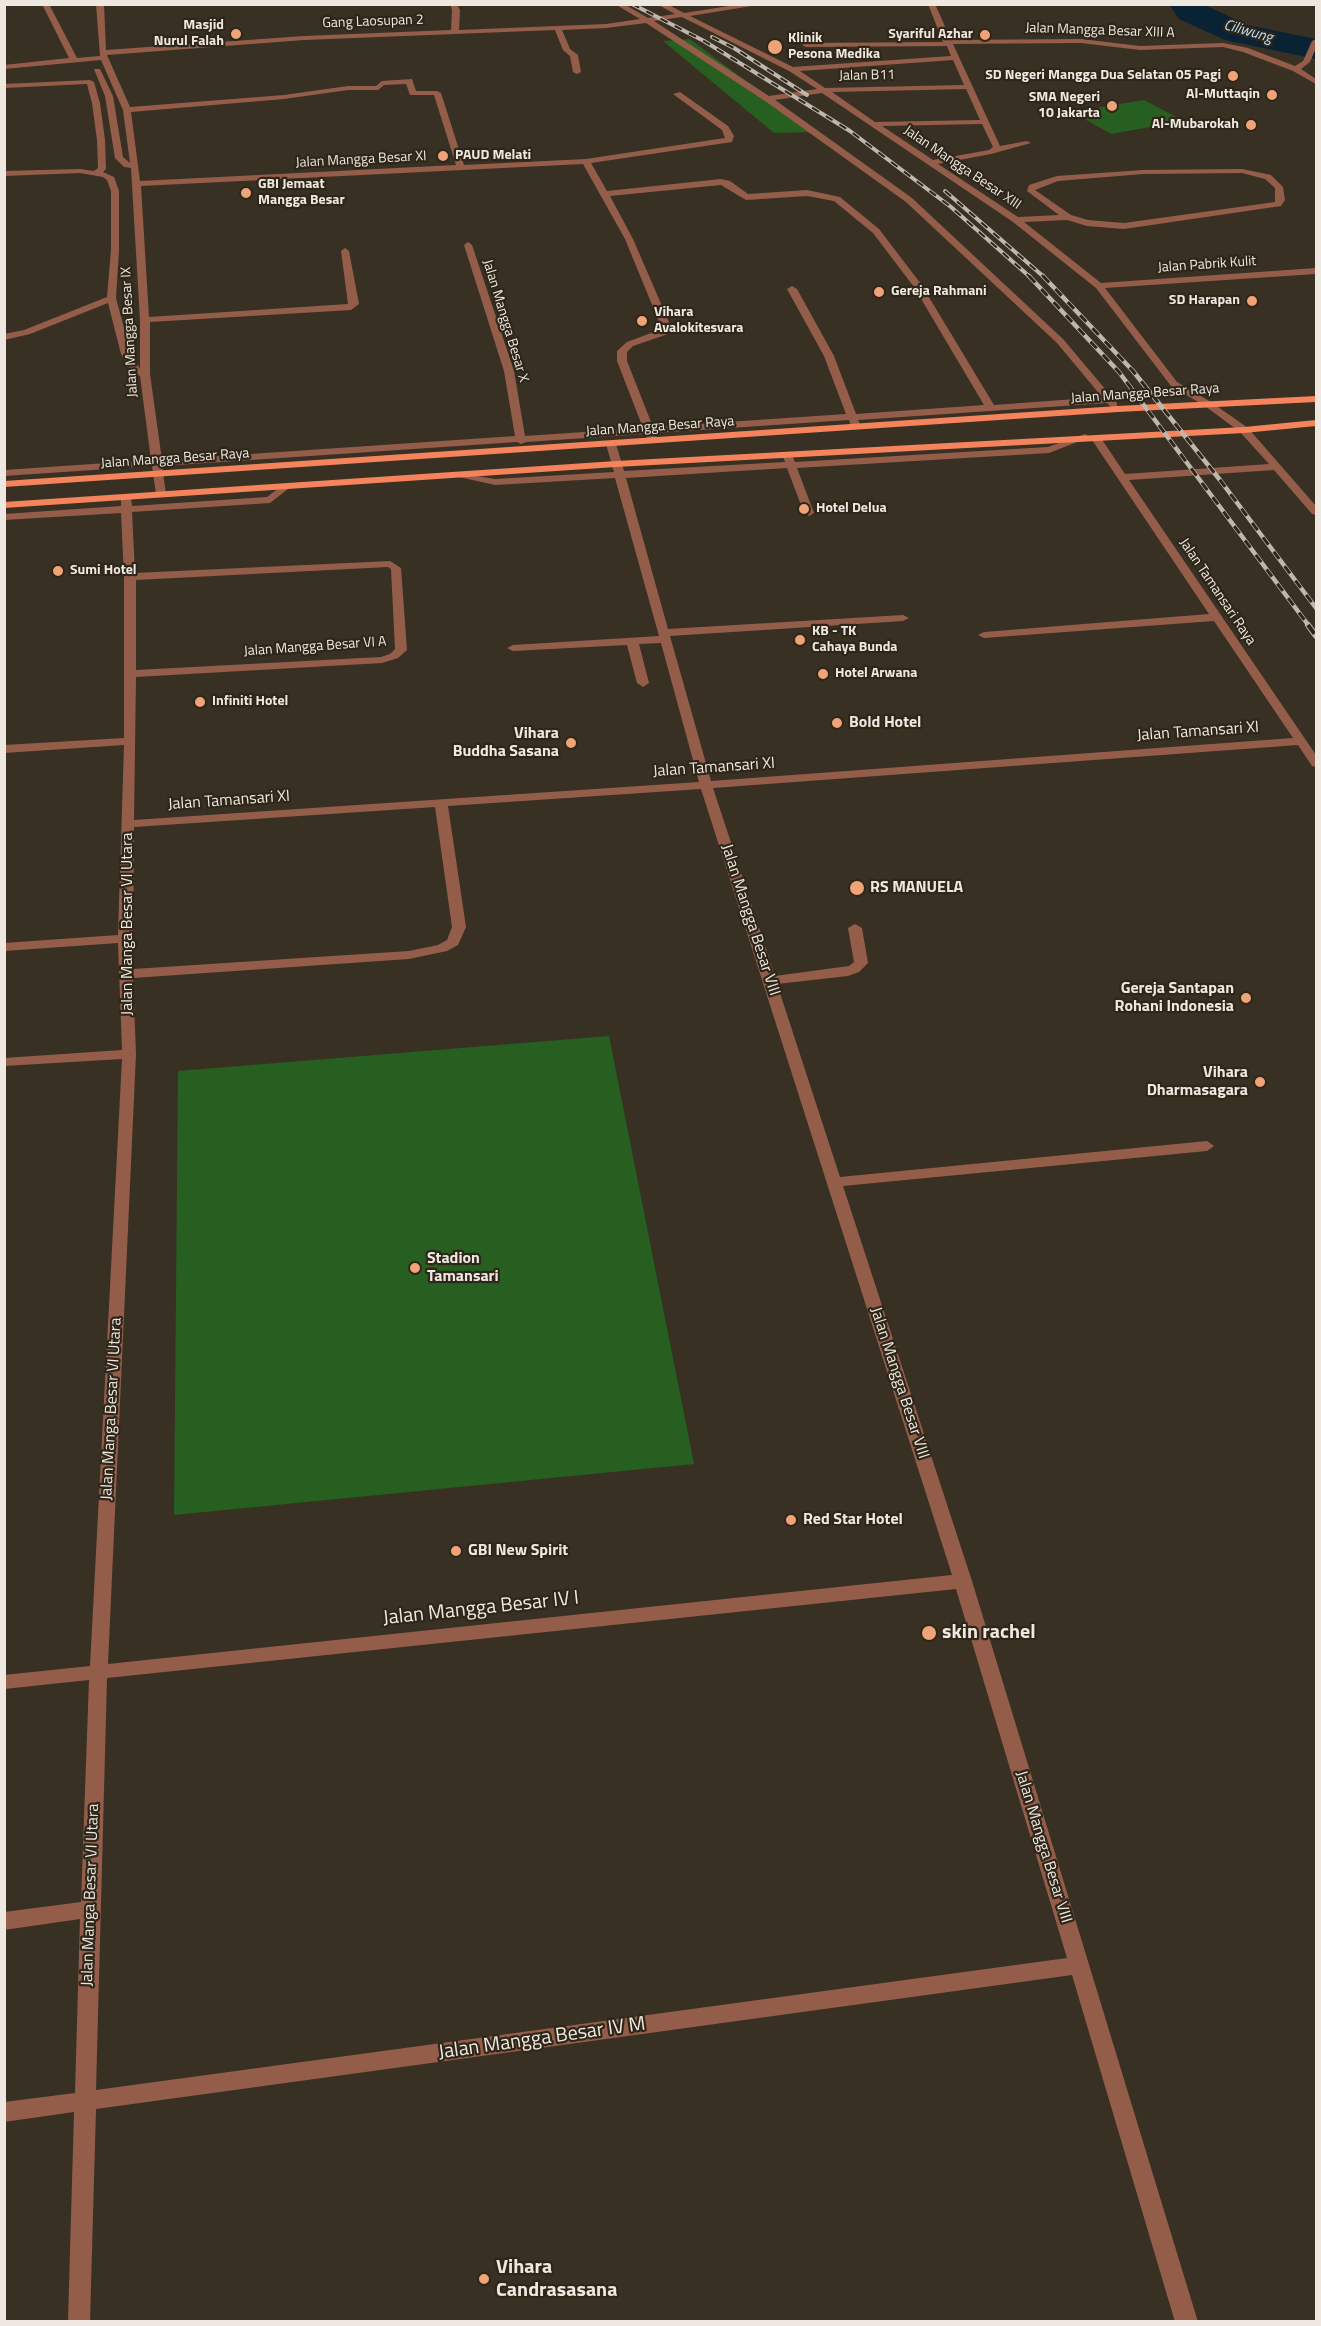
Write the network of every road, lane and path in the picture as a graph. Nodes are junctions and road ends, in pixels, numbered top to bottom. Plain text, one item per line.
1 (45, 4) edge
2 (100, 4) edge
3 (453, 4) edge
4 (618, 4) edge
5 (660, 4) edge
6 (761, 4) edge
7 (931, 4) edge
8 (683, 15) junction
9 (641, 20) junction
10 (558, 28) junction
11 (455, 33) junction
12 (947, 43) junction
13 (1314, 44) edge
14 (806, 45) dead end
15 (103, 56) junction
16 (954, 58) junction
17 (74, 60) junction
18 (4, 67) edge
19 (108, 69) junction
20 (792, 69) junction
21 (1296, 69) junction
22 (97, 70) junction
23 (86, 72) dead end
24 (577, 72) dead end
25 (52, 75) dead end
26 (4, 79) edge
27 (1317, 82) edge
28 (4, 86) edge
29 (967, 87) junction
30 (825, 90) junction
31 (677, 94) dead end
32 (768, 99) junction
33 (127, 110) junction
34 (985, 122) junction
35 (873, 124) junction
36 (1027, 143) dead end
37 (994, 150) junction
38 (586, 161) junction
39 (930, 163) junction
40 (461, 168) junction
41 (4, 174) edge
42 (101, 174) junction
43 (131, 175) junction
44 (606, 194) junction
45 (1068, 217) junction
46 (1016, 220) junction
47 (468, 245) dead end
48 (345, 251) dead end
49 (1317, 271) edge
50 (1099, 286) junction
51 (792, 289) dead end
52 (111, 298) junction
53 (145, 320) junction
54 (4, 337) edge
55 (145, 374) junction
56 (1317, 399) edge
57 (1110, 400) junction
58 (1208, 404) junction
59 (992, 408) junction
60 (1296, 408) junction
61 (1118, 409) junction
62 (854, 422) junction
63 (1317, 423) edge
64 (1244, 430) junction
65 (652, 437) junction
66 (1090, 437) junction
67 (521, 441) junction
68 (611, 444) junction
69 (416, 452) junction
70 (789, 460) junction
71 (1277, 467) junction
72 (159, 469) junction
73 (617, 470) junction
74 (4, 473) edge
75 (1122, 477) junction
76 (4, 483) edge
77 (284, 487) junction
78 (161, 494) junction
79 (126, 503) junction
80 (4, 505) edge
81 (1317, 512) edge
82 (809, 513) dead end
83 (4, 517) edge
84 (130, 577) junction
85 (1216, 616) junction
86 (903, 618) dead end
87 (984, 635) dead end
88 (664, 636) junction
89 (632, 640) junction
90 (513, 648) dead end
91 (130, 674) junction
92 (643, 683) dead end
93 (130, 741) junction
94 (1301, 741) junction
95 (4, 749) edge
96 (1317, 763) edge
97 (706, 785) junction
98 (441, 803) junction
99 (129, 824) junction
100 (855, 928) dead end
101 (125, 939) junction
102 (4, 947) edge
103 (126, 974) junction
104 (769, 981) junction
105 (129, 1053) junction
106 (4, 1062) edge
107 (1207, 1146) dead end
108 (834, 1182) junction
109 (963, 1581) junction
110 (99, 1672) junction
111 (4, 1682) edge
112 (90, 1909) junction
113 (4, 1921) edge
114 (1079, 1965) junction
115 (86, 2102) junction
116 (4, 2112) edge
117 (79, 2322) edge
118 (1187, 2322) edge

1 - 17 street
2 - 15 street, Jalan Mangga Besar IX
3 - 11 street
4 - 9 street
5 - 8 street, Jalan Mangga Besar XIII
6 - 8 street, Gang Laosupan 2
7 - 12 street
8 - 9 street, Gang Laosupan 2
8 - 20 street, Jalan Mangga Besar XIII
9 - 10 street, Gang Laosupan 2
9 - 32 street
10 - 11 street, Gang Laosupan 2
10 - 24 street
11 - 15 street, Gang Laosupan 2
12 - 14 street, Jalan Mangga Besar XIII A
12 - 16 street
12 - 21 street, Jalan Mangga Besar XIII A
13 - 21 street
15 - 17 street, Gang Laosupan 2
15 - 19 street, Jalan Mangga Besar IX
16 - 20 street
16 - 29 street
17 - 18 street, Gang Laosupan 2
19 - 22 street
19 - 33 street, Jalan Mangga Besar IX
20 - 30 street, Jalan Mangga Besar XIII
21 - 27 street, Jalan Mangga Besar XIII A
22 - 23 street
22 - 43 street
25 - 26 street
28 - 42 street
29 - 30 street, Jalan B11
29 - 34 street
30 - 32 street, Jalan B11
30 - 35 street, Jalan Mangga Besar XIII
31 - 38 street, Jalan Mangga Besar XI
32 - 57 street
33 - 40 street
33 - 43 street, Jalan Mangga Besar IX
34 - 35 street
34 - 37 street
35 - 39 street, Jalan Mangga Besar XIII
36 - 37 street
37 - 39 street
38 - 40 street, Jalan Mangga Besar XI
38 - 44 street
39 - 46 street, Jalan Mangga Besar XIII
40 - 43 street, Jalan Mangga Besar XI
41 - 42 street, Jalan Mangga Besar XI
42 - 43 street, Jalan Mangga Besar XI
42 - 52 street
43 - 53 street, Jalan Mangga Besar IX
44 - 59 street
44 - 65 street
45 - 45 street
45 - 46 street
46 - 50 street, Jalan Mangga Besar XIII
47 - 67 street, Jalan Mangga Besar X
48 - 53 street
49 - 50 street, Jalan Pabrik Kulit
50 - 58 street, Jalan Mangga Besar XIII
51 - 62 street
52 - 54 street
52 - 55 street
53 - 55 street, Jalan Mangga Besar IX
55 - 72 street, Jalan Mangga Besar IX
56 - 60 main road, Jalan Mangga Besar Raya
57 - 59 street
57 - 61 street
58 - 60 main road, Jalan Mangga Besar Raya
58 - 61 main road, Jalan Mangga Besar Raya
58 - 64 street, Jalan Mangga Besar XIII
59 - 62 street
60 - 63 main road
61 - 62 main road, Jalan Mangga Besar Raya
62 - 65 street
63 - 64 main road
64 - 66 main road
64 - 71 street, Jalan Mangga Besar XIII
65 - 67 street
65 - 68 main road, Jalan Mangga Besar Raya
66 - 70 main road
66 - 75 street, Jalan Tamansari Raya
67 - 69 street
68 - 69 main road, Jalan Mangga Besar Raya
68 - 73 street, Jalan Mangga Besar VIII
69 - 72 main road, Jalan Mangga Besar Raya
70 - 73 main road
70 - 82 street
71 - 75 street
71 - 81 street, Jalan Mangga Besar XIII
72 - 74 street
72 - 76 main road, Jalan Mangga Besar Raya
72 - 78 street, Jalan Mangga Besar IX
73 - 77 main road
73 - 88 street, Jalan Mangga Besar VIII
75 - 85 street, Jalan Tamansari Raya
77 - 78 main road
77 - 79 street
78 - 79 main road
79 - 80 main road
79 - 83 street
79 - 84 street, Jalan Manga Besar VI Utara
84 - 91 street, Jalan Manga Besar VI Utara
84 - 91 street, Jalan Mangga Besar VI A
85 - 87 street
85 - 94 street, Jalan Tamansari Raya
86 - 88 street
88 - 89 street
88 - 97 street, Jalan Mangga Besar VIII
89 - 90 street
89 - 92 street
91 - 93 street, Jalan Manga Besar VI Utara
93 - 95 street
93 - 99 street, Jalan Manga Besar VI Utara
94 - 96 street, Jalan Tamansari Raya
94 - 97 street, Jalan Tamansari XI
97 - 98 street, Jalan Tamansari XI
97 - 104 street, Jalan Mangga Besar VIII
98 - 99 street, Jalan Tamansari XI
98 - 103 street
99 - 101 street, Jalan Manga Besar VI Utara
100 - 104 street
101 - 102 street
101 - 103 street, Jalan Manga Besar VI Utara
103 - 105 street, Jalan Manga Besar VI Utara
104 - 108 street, Jalan Mangga Besar VIII
105 - 106 street
105 - 110 street, Jalan Manga Besar VI Utara
107 - 108 street
108 - 109 street, Jalan Mangga Besar VIII
109 - 110 street, Jalan Mangga Besar IV I
109 - 114 street, Jalan Mangga Besar VIII
110 - 111 street, Jalan Mangga Besar IV I
110 - 112 street, Jalan Manga Besar VI Utara
112 - 113 street
112 - 115 street, Jalan Manga Besar VI Utara
114 - 115 street, Jalan Mangga Besar IV M
114 - 118 street, Jalan Mangga Besar VIII
115 - 116 street, Jalan Mangga Besar IV M
115 - 117 street, Jalan Manga Besar VI Utara

